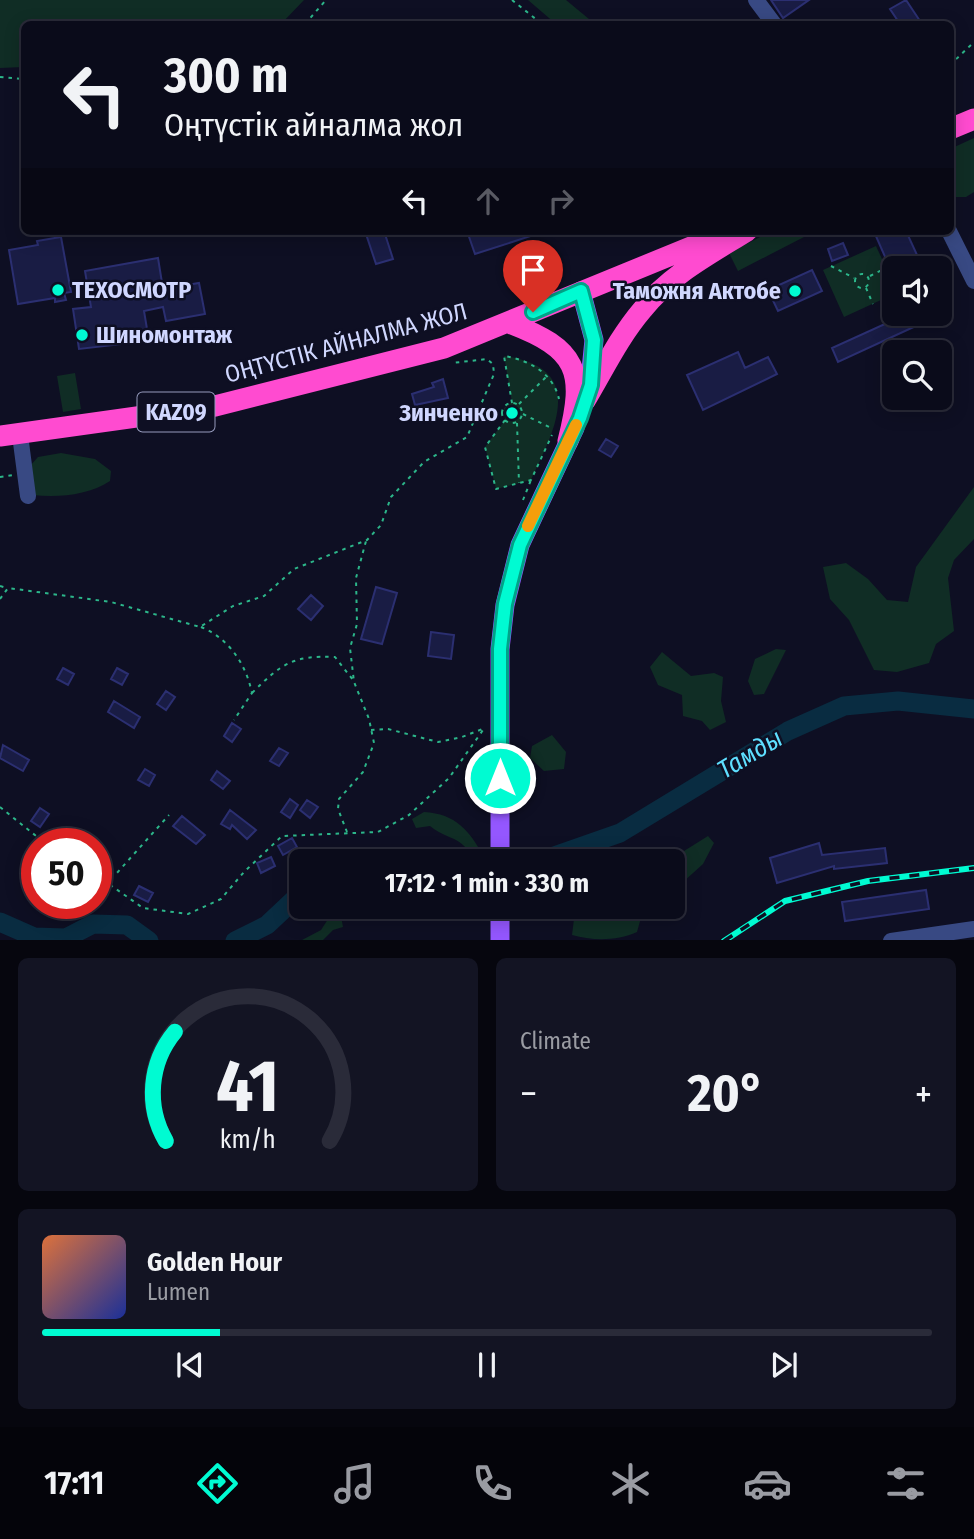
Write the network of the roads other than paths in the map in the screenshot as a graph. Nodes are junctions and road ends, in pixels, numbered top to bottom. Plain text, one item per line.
1 (756, 0) edge
2 (772, 21) edge
3 (974, 119) edge
4 (954, 127) edge
5 (720, 235) edge
6 (741, 235) edge
7 (951, 235) edge
8 (974, 281) edge
9 (581, 291) junction
10 (509, 323) junction
11 (586, 401) junction
12 (560, 431) junction
13 (10, 436) edge
14 (28, 496) dead end
15 (500, 849) edge
16 (500, 919) edge
17 (974, 929) edge
18 (500, 940) edge
19 (891, 940) edge

1 - 2 lane
3 - 4 highway
5 - 9 highway, ОҢТҮСТІК АЙНАЛМА ЖОЛ / KAZ09
6 - 11 highway
7 - 8 lane
9 - 10 highway, ОҢТҮСТІК АЙНАЛМА ЖОЛ / KAZ09
9 - 11 main road
10 - 12 highway
10 - 13 highway, ОҢТҮСТІК АЙНАЛМА ЖОЛ / KAZ09
11 - 12 main road
12 - 15 main road
13 - 14 lane
16 - 18 main road
17 - 19 lane

